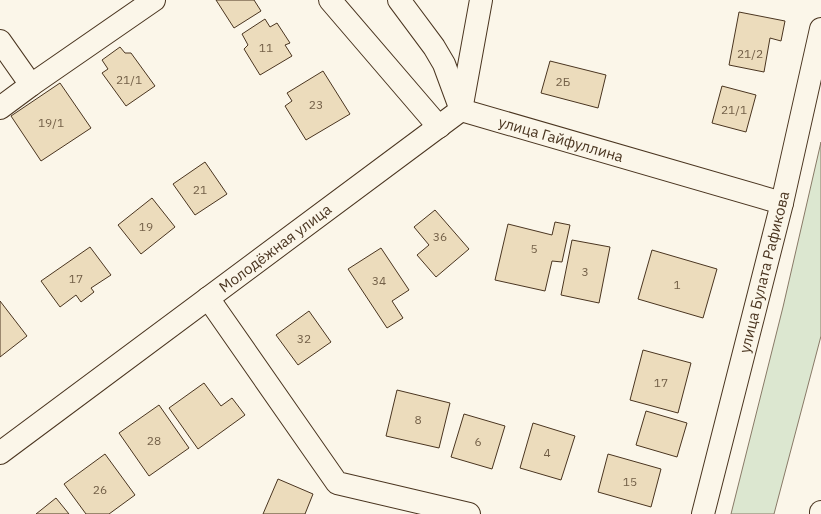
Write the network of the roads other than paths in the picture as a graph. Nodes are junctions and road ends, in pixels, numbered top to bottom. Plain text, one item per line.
1 (154, 0) edge
2 (330, 0) edge
3 (399, 0) edge
4 (481, 0) edge
5 (821, 29) edge
6 (0, 41) edge
7 (31, 85) junction
8 (0, 108) edge
9 (461, 110) junction
10 (439, 127) junction
11 (782, 203) junction
12 (208, 298) junction
13 (0, 453) edge
14 (469, 514) edge
15 (703, 514) edge

1 - 7 street
2 - 10 street
3 - 9 street
4 - 9 street
5 - 11 street, улица Булата Рафикова
6 - 7 street
7 - 8 street
9 - 10 street, Молодёжная улица
9 - 11 street, улица Гайфуллина
10 - 12 street, Молодёжная улица
11 - 15 street, улица Булата Рафикова
12 - 13 street, Молодёжная улица
12 - 14 street

